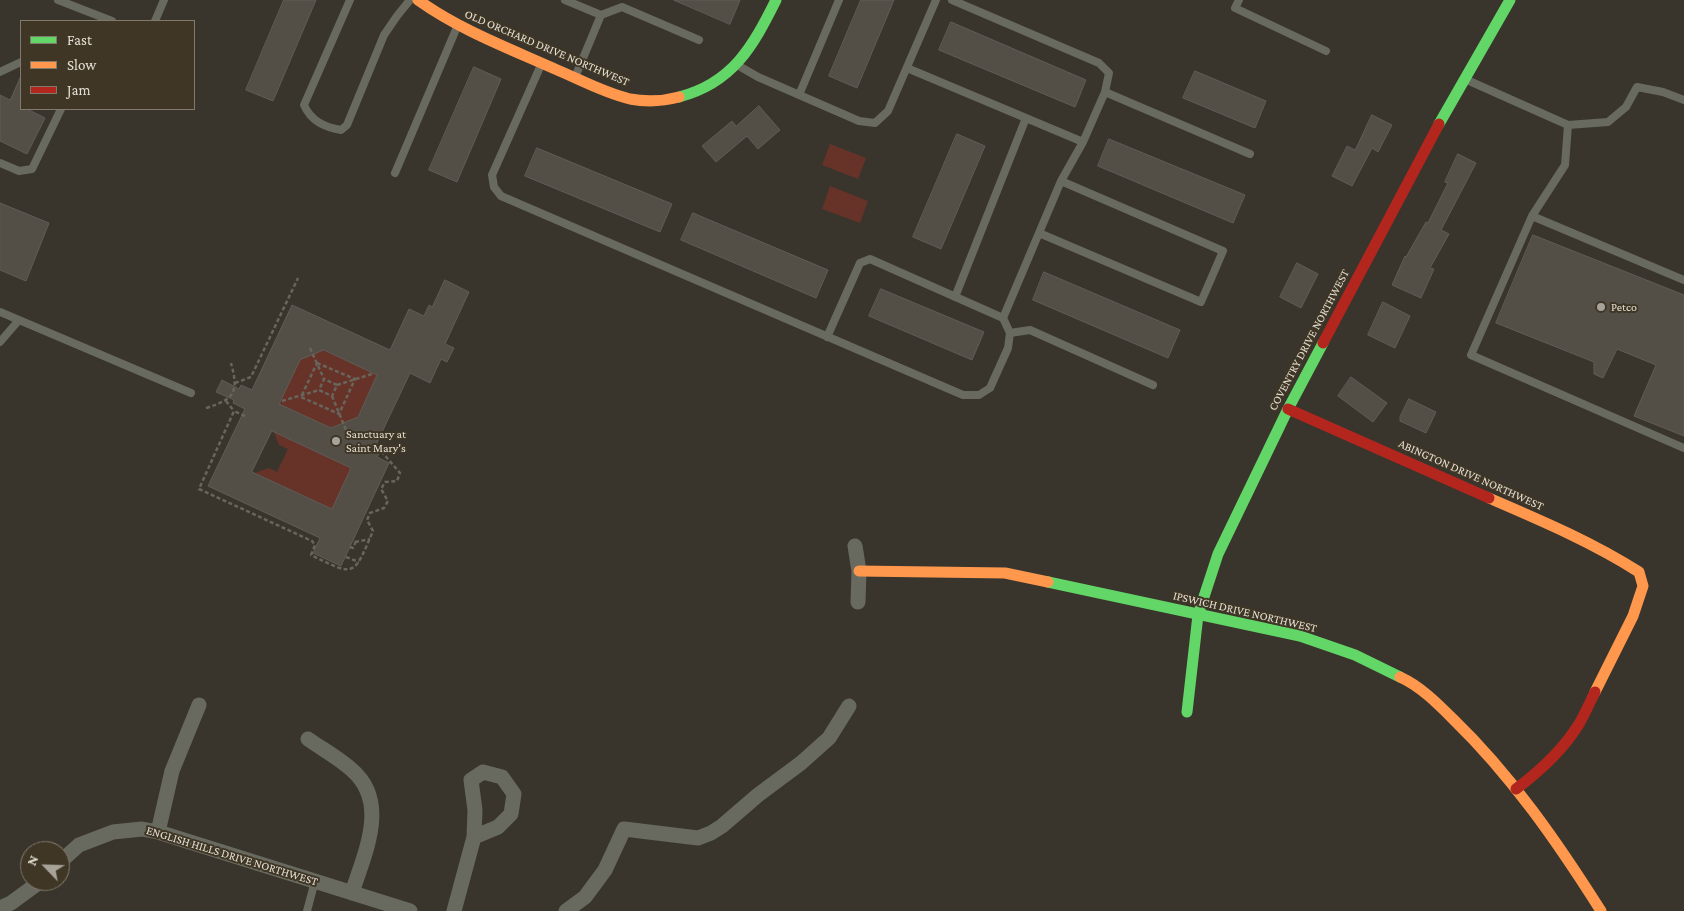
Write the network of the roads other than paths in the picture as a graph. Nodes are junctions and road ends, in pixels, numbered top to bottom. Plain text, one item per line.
1 (58, 0) edge
2 (164, 0) edge
3 (350, 0) edge
4 (410, 0) edge
5 (418, 0) edge
6 (565, 0) edge
7 (776, 0) edge
8 (839, 0) edge
9 (936, 0) edge
10 (952, 0) edge
11 (1240, 0) edge
12 (1510, 0) edge
13 (601, 15) junction
14 (109, 20) edge
15 (155, 20) edge
16 (458, 25) junction
17 (699, 40) dead end
18 (1326, 51) dead end
19 (20, 62) edge
20 (541, 63) junction
21 (737, 65) junction
22 (907, 68) junction
23 (0, 72) edge
24 (575, 77) junction
25 (1465, 79) junction
26 (1105, 92) junction
27 (799, 95) junction
28 (1684, 100) edge
29 (61, 110) edge
30 (1026, 118) junction
31 (1568, 125) junction
32 (1083, 142) junction
33 (1250, 154) dead end
34 (0, 163) edge
35 (395, 173) dead end
36 (1060, 181) junction
37 (1532, 216) junction
38 (1039, 233) junction
39 (1684, 280) edge
40 (955, 297) junction
41 (0, 312) edge
42 (1003, 318) junction
43 (19, 320) junction
44 (1010, 333) junction
45 (827, 337) junction
46 (0, 342) edge
47 (1153, 385) dead end
48 (190, 393) dead end
49 (1288, 409) junction
50 (1684, 448) edge
51 (855, 546) dead end
52 (858, 571) junction
53 (858, 602) dead end
54 (1198, 615) junction
55 (199, 705) dead end
56 (849, 706) dead end
57 (1187, 712) dead end
58 (308, 739) dead end
59 (1516, 789) junction
60 (158, 832) junction
61 (474, 837) dead end
62 (70, 853) edge
63 (315, 881) junction
64 (29, 891) edge
65 (352, 893) junction
66 (0, 908) edge
67 (390, 908) edge
68 (568, 910) edge
69 (307, 911) edge
70 (410, 911) edge
71 (454, 911) edge
72 (1601, 911) edge

1 - 14 lane
2 - 15 lane
3 - 4 lane
5 - 16 street, OLD ORCHARD DRIVE NORTHWEST
6 - 13 lane
7 - 21 street, OLD ORCHARD DRIVE NORTHWEST
8 - 27 lane
9 - 22 lane
10 - 26 lane
11 - 18 lane
12 - 25 street, COVENTRY DRIVE NORTHWEST
13 - 17 lane
13 - 24 lane
16 - 20 street, OLD ORCHARD DRIVE NORTHWEST
16 - 35 lane
19 - 23 lane
20 - 24 street, OLD ORCHARD DRIVE NORTHWEST
20 - 45 lane
21 - 24 street, OLD ORCHARD DRIVE NORTHWEST
21 - 27 lane
22 - 27 lane
22 - 30 lane
25 - 31 lane
25 - 49 street, COVENTRY DRIVE NORTHWEST
26 - 32 lane
26 - 33 lane
28 - 31 lane
29 - 34 lane
30 - 32 lane
30 - 40 lane
31 - 37 lane
32 - 36 lane
36 - 38 lane
36 - 38 lane
37 - 39 lane
37 - 50 lane
38 - 42 lane
40 - 42 lane
40 - 45 lane
41 - 43 lane
42 - 44 lane
43 - 46 lane
43 - 48 lane
44 - 45 lane
44 - 47 lane
49 - 54 street, COVENTRY DRIVE NORTHWEST
49 - 59 street, ABINGTON DRIVE NORTHWEST
51 - 52 street
52 - 53 street
52 - 54 street, IPSWICH DRIVE NORTHWEST
54 - 57 street, COVENTRY DRIVE NORTHWEST
54 - 59 street, IPSWICH DRIVE NORTHWEST
55 - 60 street
56 - 68 street
58 - 65 street
59 - 72 street, IPSWICH DRIVE NORTHWEST
60 - 62 street, ENGLISH HILLS DRIVE NORTHWEST
60 - 63 street, ENGLISH HILLS DRIVE NORTHWEST
61 - 71 street
63 - 65 street, ENGLISH HILLS DRIVE NORTHWEST
63 - 69 lane
64 - 66 street
65 - 67 street, ENGLISH HILLS DRIVE NORTHWEST
67 - 70 street, ENGLISH HILLS DRIVE NORTHWEST

